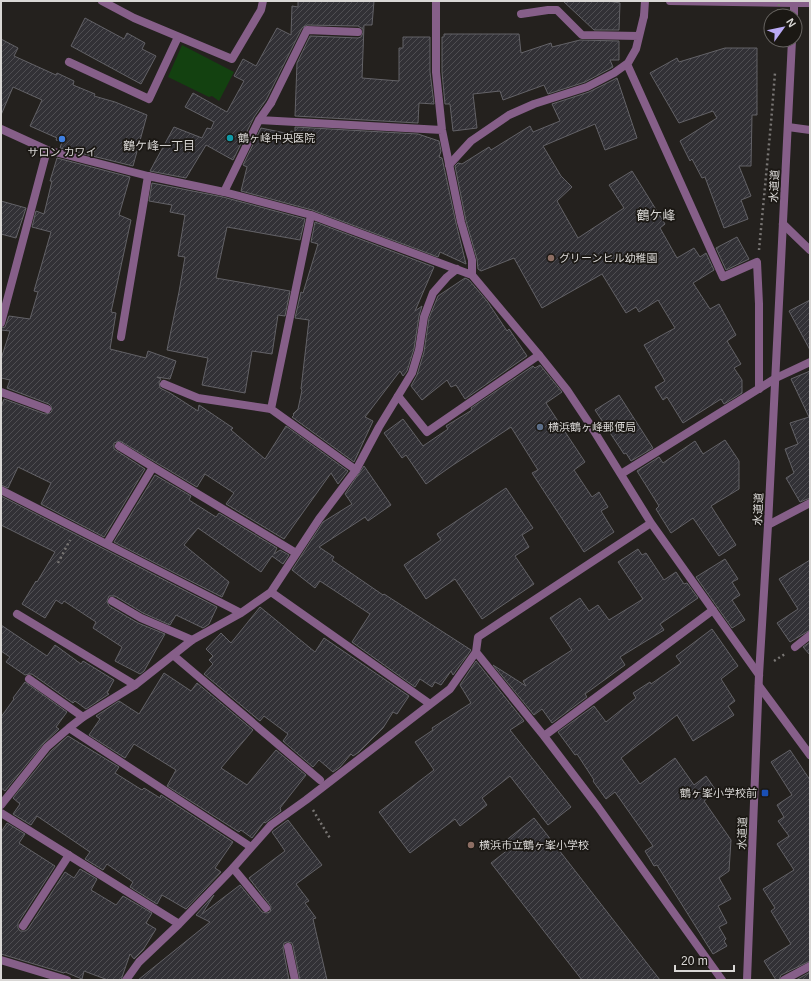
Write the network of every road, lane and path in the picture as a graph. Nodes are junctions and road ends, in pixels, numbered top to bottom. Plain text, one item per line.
1 (102, 1) edge
2 (263, 1) edge
3 (436, 1) edge
4 (645, 1) edge
5 (670, 1) edge
6 (794, 2) edge
7 (810, 3) edge
8 (521, 14) dead end
9 (358, 32) dead end
10 (639, 36) junction
11 (178, 37) junction
12 (792, 48) edge
13 (69, 62) dead end
14 (627, 64) junction
15 (775, 70) dead end
16 (259, 120) junction
17 (788, 127) junction
18 (1, 129) edge
19 (442, 130) junction
20 (810, 130) edge
21 (47, 150) junction
22 (449, 165) junction
23 (148, 176) junction
24 (224, 192) junction
25 (311, 215) junction
26 (783, 224) junction
27 (810, 250) edge
28 (757, 262) junction
29 (457, 269) junction
30 (472, 275) junction
31 (1, 323) edge
32 (121, 337) dead end
33 (539, 355) junction
34 (810, 362) edge
35 (776, 378) junction
36 (164, 384) dead end
37 (759, 390) junction
38 (1, 392) edge
39 (398, 396) junction
40 (47, 409) dead end
41 (271, 409) junction
42 (118, 446) dead end
43 (153, 467) junction
44 (356, 470) junction
45 (621, 474) junction
46 (1, 490) edge
47 (810, 503) edge
48 (651, 523) junction
49 (768, 525) junction
50 (76, 528) junction
51 (107, 543) junction
52 (296, 553) junction
53 (58, 563) dead end
54 (271, 592) junction
55 (112, 601) dead end
56 (713, 610) junction
57 (241, 613) junction
58 (17, 614) dead end
59 (810, 635) edge
60 (192, 640) junction
61 (796, 647) joint
62 (476, 652) junction
63 (173, 655) junction
64 (759, 672) junction
65 (29, 679) dead end
66 (135, 685) junction
67 (758, 686) junction
68 (430, 704) junction
69 (83, 717) junction
70 (69, 728) junction
71 (544, 736) junction
72 (810, 755) edge
73 (320, 780) dead end
74 (306, 800) junction
75 (1, 805) edge
76 (1, 813) edge
77 (331, 840) dead end
78 (251, 847) junction
79 (69, 855) junction
80 (233, 868) junction
81 (266, 908) dead end
82 (179, 924) junction
83 (23, 926) dead end
84 (288, 947) dead end
85 (1, 960) edge
86 (810, 966) edge
87 (67, 980) edge
88 (126, 980) edge
89 (295, 980) edge
90 (722, 980) edge
91 (747, 980) edge
92 (784, 980) edge

1 - 11 street
2 - 11 street
3 - 19 street
4 - 10 street
5 - 6 street
6 - 7 street
8 - 10 street
9 - 16 street
10 - 14 street
11 - 13 street
12 - 17 street, 水道道
14 - 22 street
14 - 28 street
15 - 28 path
16 - 19 street
16 - 24 street
17 - 20 street
17 - 26 street, 水道道
18 - 21 street
19 - 22 street
21 - 23 street
21 - 31 street
22 - 30 street
23 - 24 street
23 - 32 street
24 - 25 street
25 - 29 street
25 - 41 street
26 - 27 street
26 - 35 street, 水道道
28 - 37 street
29 - 30 street
29 - 39 street
30 - 33 street
33 - 39 street
33 - 45 street
34 - 35 street
35 - 37 street
35 - 49 street, 水道道
36 - 41 street
37 - 45 street
38 - 40 street
39 - 44 street
41 - 44 street
42 - 43 street
43 - 51 street
43 - 52 street
44 - 52 street
45 - 48 street
46 - 50 street
47 - 49 street
48 - 56 street
48 - 62 street
49 - 64 street, 水道道
50 - 51 street
50 - 53 path
51 - 57 street
52 - 54 street
54 - 57 street
54 - 68 street
55 - 60 street
56 - 64 street
56 - 71 street
57 - 60 street
58 - 66 street
59 - 61 street
60 - 63 street
61 - 64 path
62 - 68 street
62 - 71 street
63 - 66 street
63 - 73 street
64 - 67 street, 水道道
65 - 69 street
66 - 69 street
67 - 72 street
67 - 91 street, 水道道
68 - 74 street
69 - 70 street
70 - 75 street
70 - 78 street
71 - 90 street
74 - 77 path
74 - 78 street
76 - 79 street
78 - 80 street
79 - 82 street
79 - 83 street
80 - 81 street
80 - 82 street
82 - 88 street
84 - 89 street
85 - 87 street
86 - 92 street

